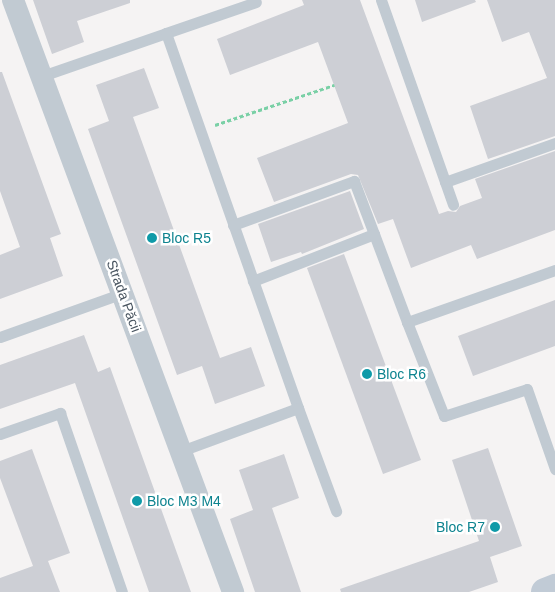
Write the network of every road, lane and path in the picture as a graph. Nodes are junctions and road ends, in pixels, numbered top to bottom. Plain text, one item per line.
1 (13, 0) edge
2 (381, 0) edge
3 (256, 2) dead end
4 (166, 33) junction
5 (42, 76) junction
6 (334, 85) dead end
7 (200, 130) junction
8 (555, 143) edge
9 (445, 182) junction
10 (454, 205) dead end
11 (233, 225) junction
12 (374, 234) junction
13 (555, 270) edge
14 (253, 280) junction
15 (123, 293) junction
16 (408, 322) junction
17 (0, 337) edge
18 (298, 408) junction
19 (0, 434) edge
20 (181, 450) junction
21 (555, 469) edge
22 (336, 511) dead end
23 (555, 588) edge
24 (122, 592) edge
25 (233, 592) edge
26 (545, 592) edge

1 - 5 street, Strada Păcii
2 - 9 lane
3 - 4 lane
4 - 5 lane
4 - 7 lane
5 - 15 street, Strada Păcii
6 - 7 path
7 - 11 lane
8 - 9 lane
9 - 10 lane
11 - 12 lane
11 - 14 lane
12 - 14 lane
12 - 16 lane
13 - 16 lane
14 - 18 lane
15 - 17 lane
15 - 20 street, Strada Păcii
16 - 21 lane
18 - 20 lane
18 - 22 lane
19 - 24 lane
20 - 25 street, Strada Păcii
23 - 26 street

